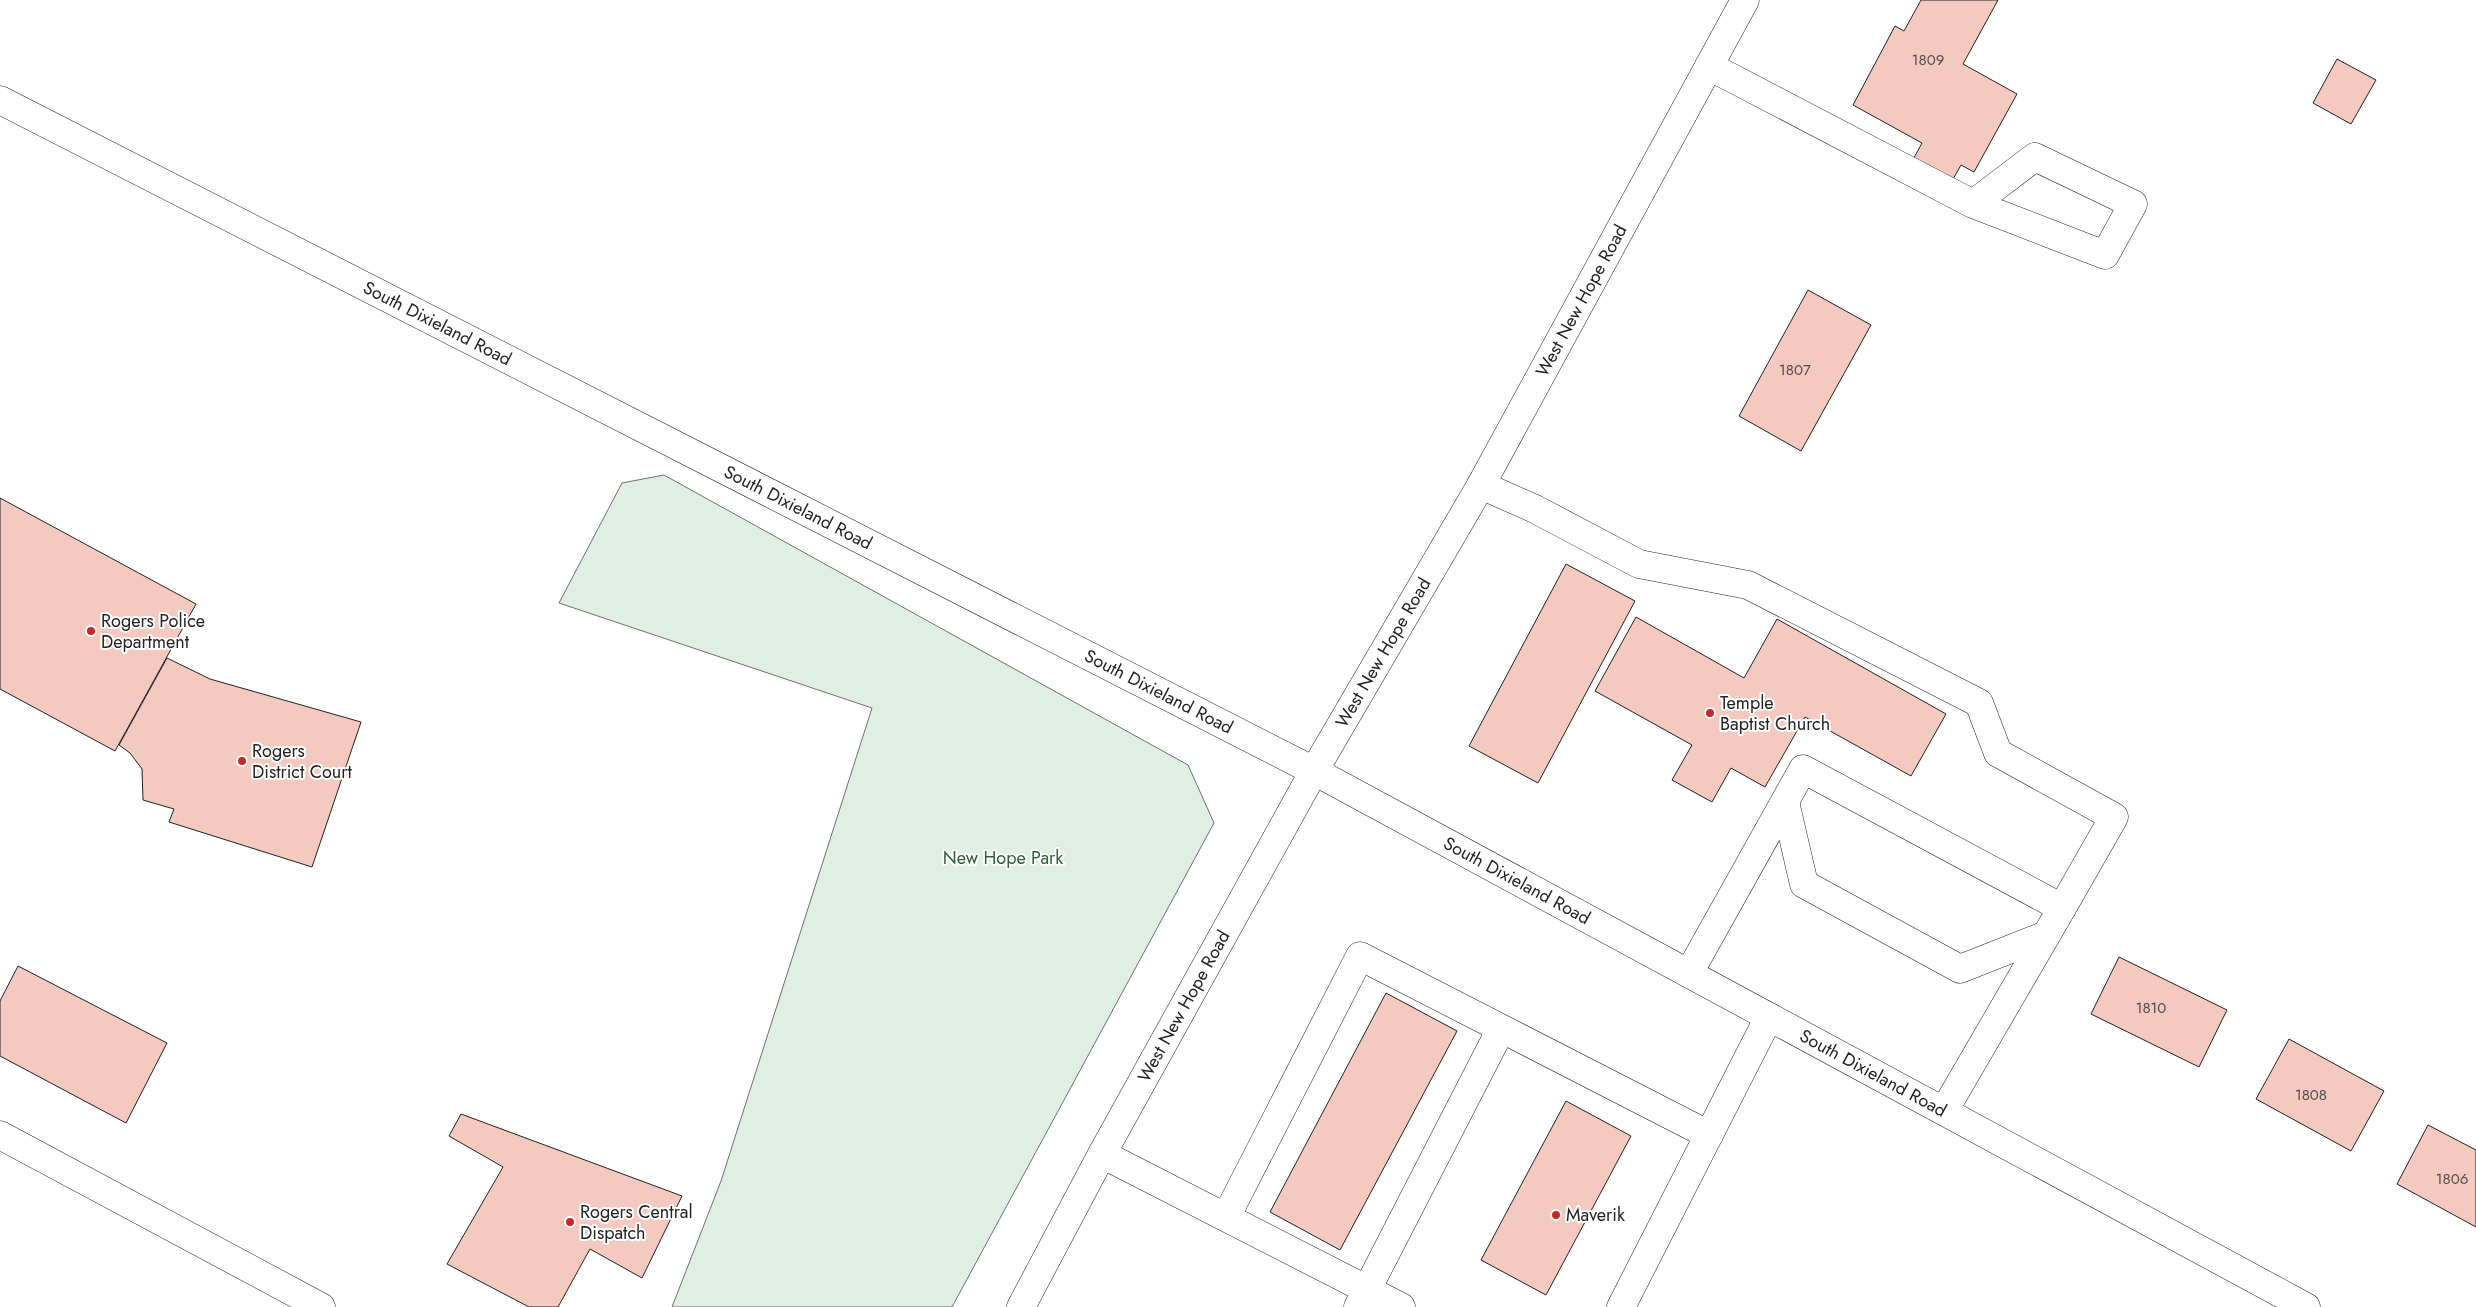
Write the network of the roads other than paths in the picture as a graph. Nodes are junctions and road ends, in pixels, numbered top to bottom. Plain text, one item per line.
1 (1745, 0) edge
2 (1709, 66) junction
3 (0, 100) edge
4 (1973, 204) junction
5 (1481, 485) junction
6 (1314, 771) junction
7 (1785, 802) junction
8 (2062, 908) junction
9 (2046, 935) junction
10 (1689, 973) junction
11 (1769, 1017) junction
12 (1501, 1028) junction
13 (1944, 1112) junction
14 (0, 1135) edge
15 (1709, 1135) junction
16 (1102, 1154) junction
17 (1226, 1217) junction
18 (1363, 1298) edge
19 (321, 1307) edge
20 (1020, 1307) edge
21 (1401, 1307) edge
22 (1621, 1307) edge
23 (2306, 1307) edge

1 - 2 main road, West New Hope Road
2 - 4 main road
2 - 5 main road, West New Hope Road
3 - 6 main road, South Dixieland Road
4 - 4 main road
5 - 6 main road, West New Hope Road
5 - 8 main road
6 - 10 main road, South Dixieland Road
6 - 16 main road, West New Hope Road
7 - 8 main road
7 - 9 main road
7 - 10 main road
8 - 9 main road
9 - 13 main road
10 - 11 main road, South Dixieland Road
11 - 13 main road, South Dixieland Road
11 - 15 main road
12 - 15 main road
12 - 17 main road
12 - 18 main road
13 - 23 main road, South Dixieland Road
14 - 19 main road
15 - 22 main road
16 - 17 main road
16 - 20 main road, West New Hope Road
17 - 18 main road
18 - 21 main road

